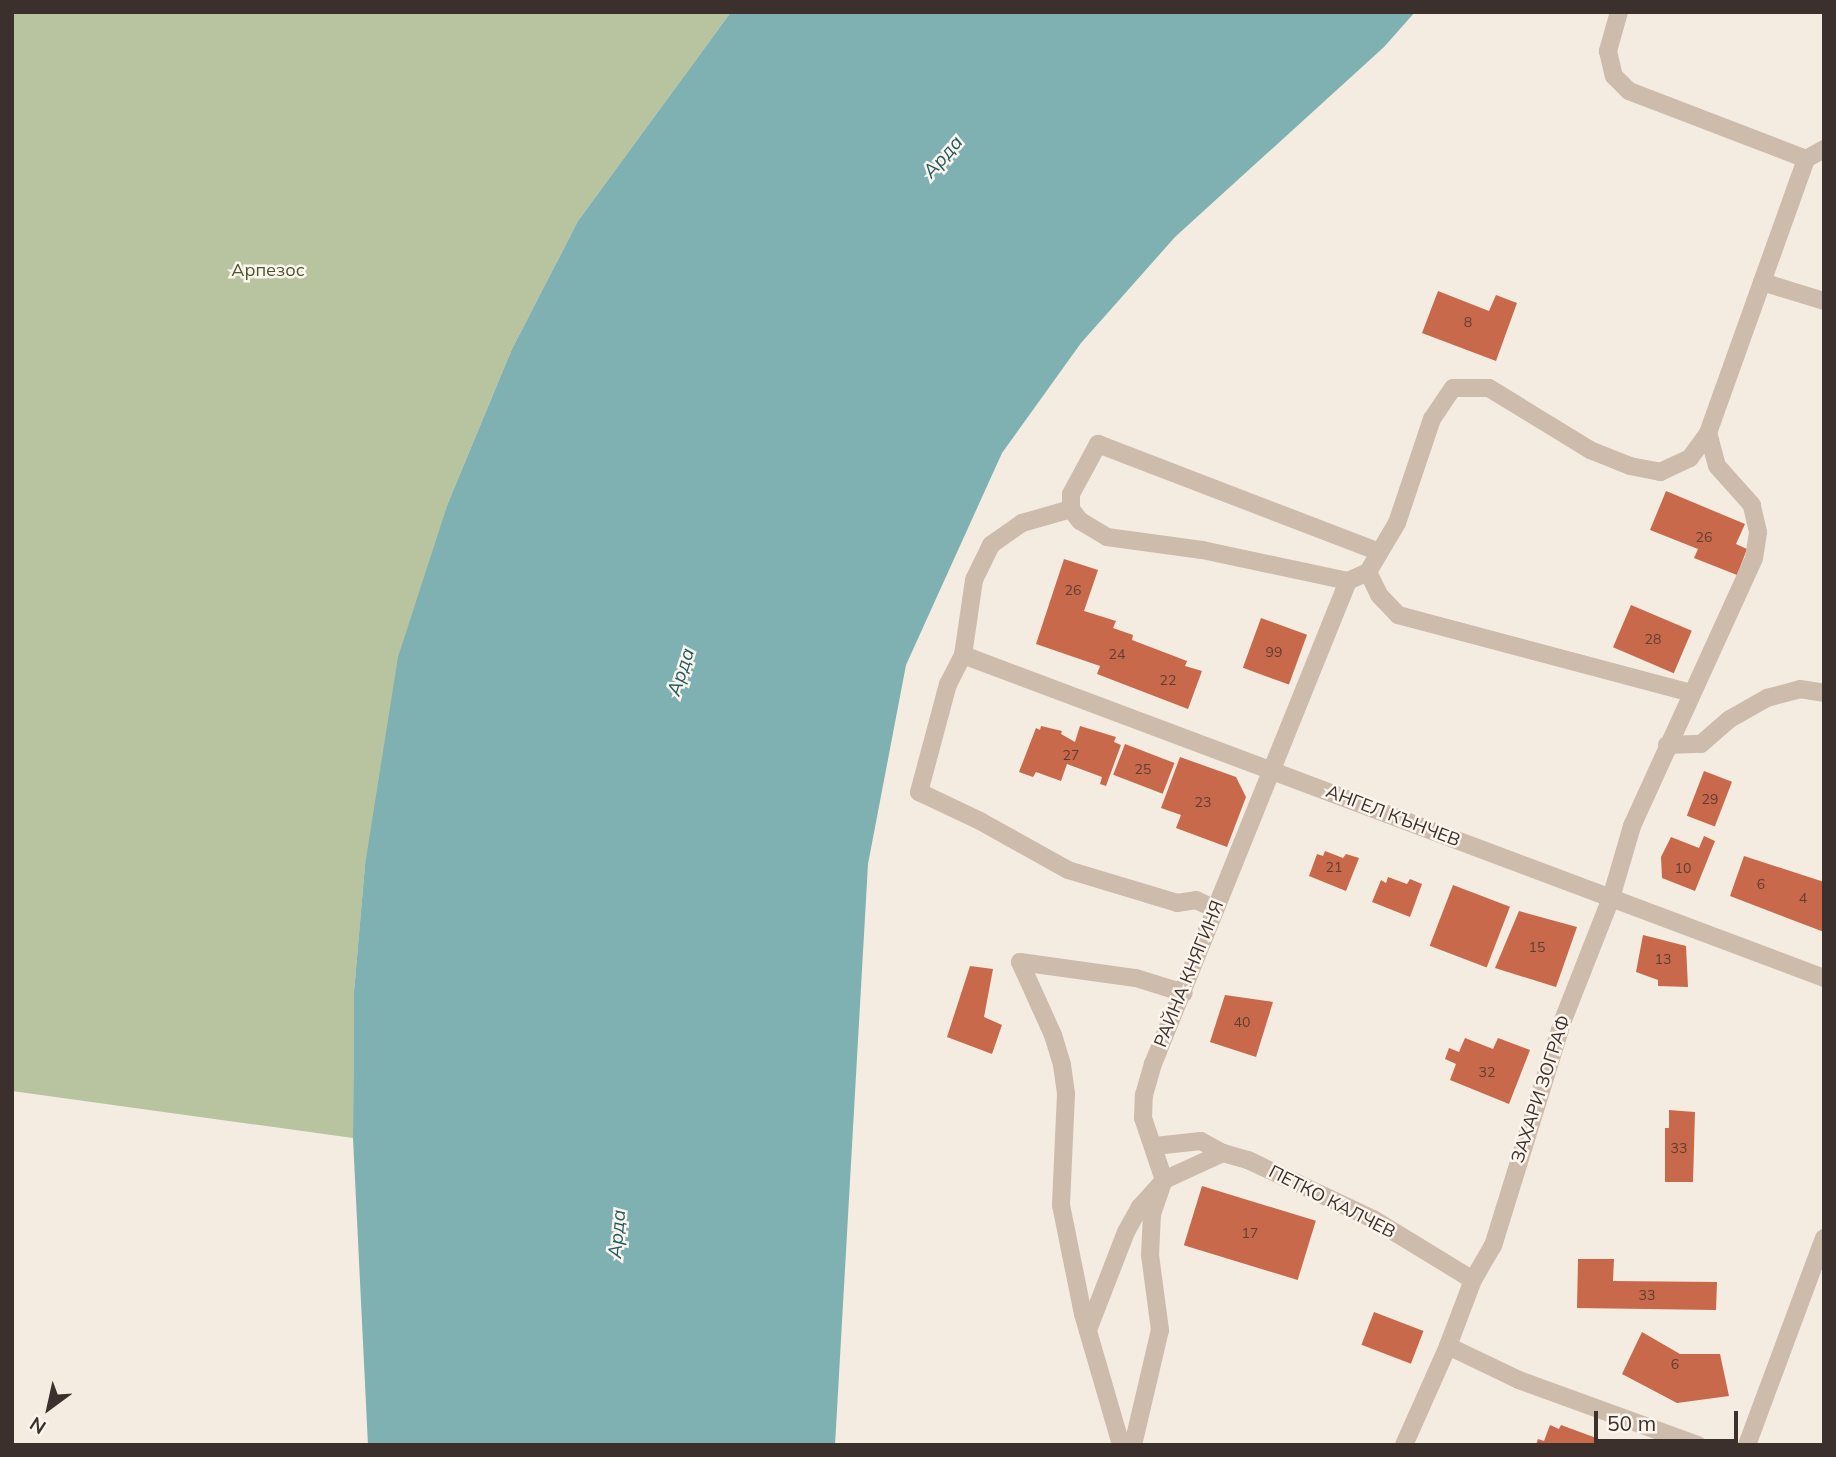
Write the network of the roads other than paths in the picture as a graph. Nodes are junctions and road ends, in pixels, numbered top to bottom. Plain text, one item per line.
1 (1619, 12) edge
2 (1824, 149) edge
3 (1806, 159) junction
4 (1762, 282) junction
5 (1824, 301) edge
6 (1708, 433) junction
7 (1071, 509) junction
8 (1379, 552) junction
9 (1368, 572) junction
10 (1348, 581) junction
11 (963, 655) junction
12 (1691, 692) junction
13 (1824, 693) edge
14 (1667, 745) junction
15 (1272, 771) junction
16 (1611, 898) junction
17 (1215, 909) junction
18 (1824, 978) edge
19 (1184, 993) junction
20 (1154, 1146) junction
21 (1223, 1153) junction
22 (1164, 1180) junction
23 (1824, 1238) edge
24 (1473, 1280) junction
25 (1088, 1329) junction
26 (1448, 1346) junction
27 (1121, 1445) edge
28 (1133, 1445) edge
29 (1404, 1445) edge
30 (1698, 1445) edge
31 (1747, 1445) edge

1 - 3 street
2 - 3 street
3 - 4 street
4 - 5 street
4 - 6 street
6 - 8 street
6 - 12 street, ЗАХАРИ ЗОГРАФ
7 - 8 street
7 - 10 street
7 - 11 street
8 - 9 street
9 - 10 street
9 - 12 street
10 - 15 street, РАЙНА КНЯГИНЯ
11 - 15 street, АНГЕЛ КЪНЧЕВ
11 - 17 street
12 - 14 street, ЗАХАРИ ЗОГРАФ
13 - 14 street
14 - 16 street, ЗАХАРИ ЗОГРАФ
15 - 16 street, АНГЕЛ КЪНЧЕВ
15 - 17 street, РАЙНА КНЯГИНЯ
16 - 18 street, АНГЕЛ КЪНЧЕВ
16 - 24 street, ЗАХАРИ ЗОГРАФ
17 - 19 street, РАЙНА КНЯГИНЯ
19 - 20 street, РАЙНА КНЯГИНЯ
19 - 25 street
20 - 21 street, ПЕТКО КАЛЧЕВ
20 - 22 street, РАЙНА КНЯГИНЯ
21 - 22 street
21 - 24 street, ПЕТКО КАЛЧЕВ
22 - 25 street
22 - 28 street
23 - 31 street
24 - 26 street, ЗАХАРИ ЗОГРАФ
25 - 27 street
26 - 29 street, ЗАХАРИ ЗОГРАФ
26 - 30 street

